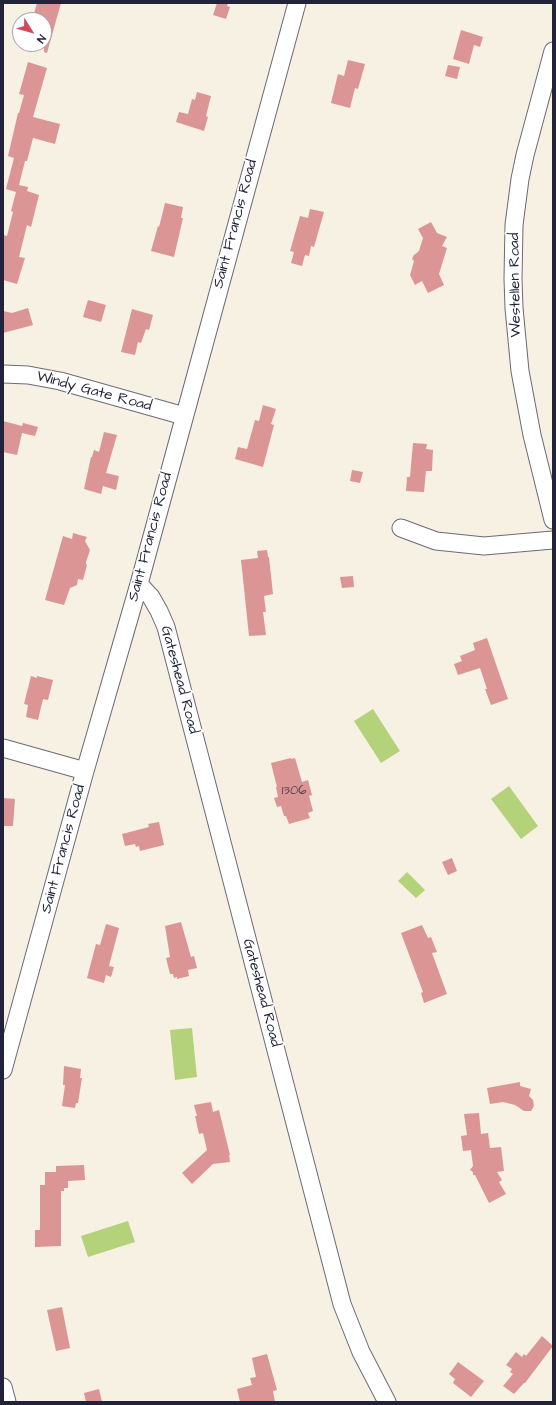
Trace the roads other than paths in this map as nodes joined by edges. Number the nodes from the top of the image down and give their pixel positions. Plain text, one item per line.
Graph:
1 (297, 3) edge
2 (553, 52) edge
3 (3, 374) edge
4 (184, 416) junction
5 (553, 520) edge
6 (401, 528) dead end
7 (553, 540) edge
8 (139, 584) junction
9 (3, 748) edge
10 (85, 771) junction
11 (3, 1070) edge
12 (3, 1387) edge
13 (7, 1402) edge
14 (388, 1402) edge

1 - 4 street, Saint Francis Road
2 - 5 street, Westellen Road
3 - 4 street, Windy Gate Road
4 - 8 street, Saint Francis Road
6 - 7 street
8 - 10 street, Saint Francis Road
8 - 14 street, Gateshead Road
9 - 10 street
10 - 11 street, Saint Francis Road
12 - 13 street

